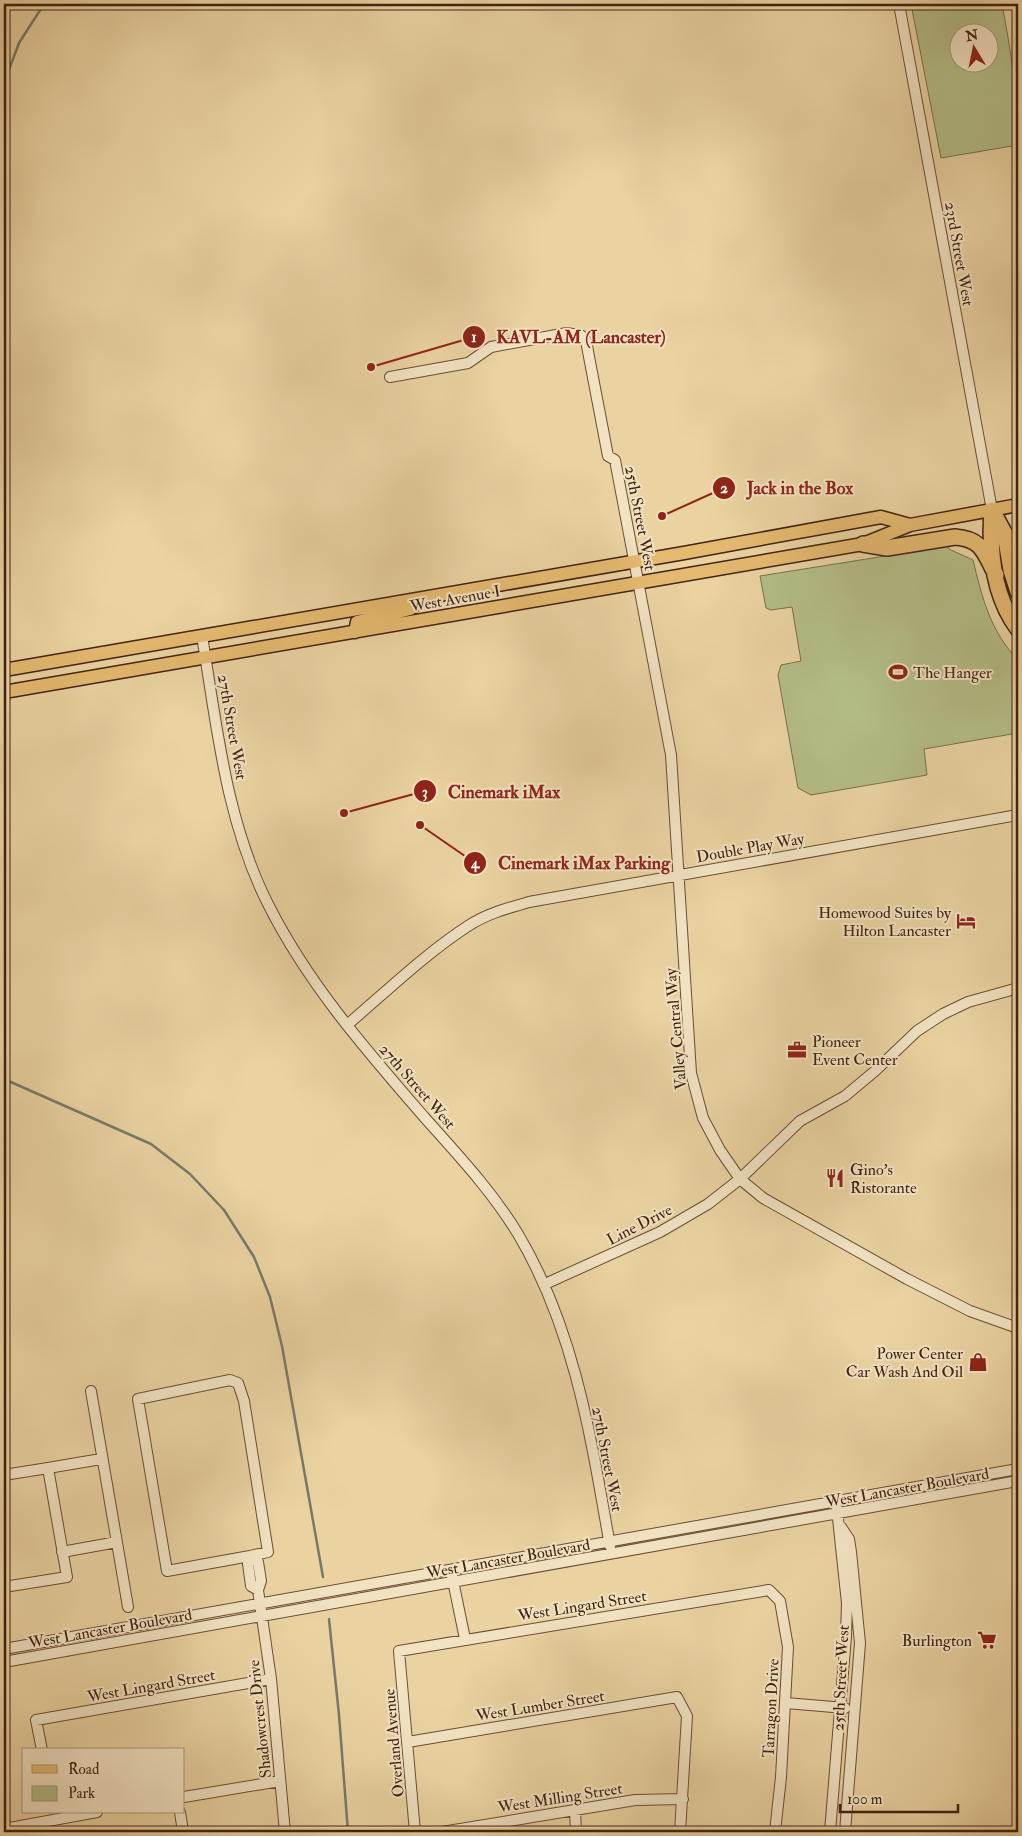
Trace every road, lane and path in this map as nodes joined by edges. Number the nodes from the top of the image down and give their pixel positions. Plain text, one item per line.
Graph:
1 (899, 4) edge
2 (390, 377) dead end
3 (1018, 505) edge
4 (992, 510) junction
5 (910, 525) junction
6 (863, 544) junction
7 (634, 562) junction
8 (996, 575) junction
9 (638, 582) junction
10 (1018, 592) edge
11 (422, 598) junction
12 (1018, 630) edge
13 (355, 632) junction
14 (202, 636) junction
15 (206, 657) junction
16 (4, 670) edge
17 (4, 692) edge
18 (1018, 815) edge
19 (679, 875) junction
20 (1018, 988) edge
21 (347, 1025) junction
22 (740, 1179) junction
23 (545, 1284) junction
24 (1018, 1328) edge
25 (91, 1391) dead end
26 (101, 1459) junction
27 (48, 1468) junction
28 (1018, 1469) edge
29 (4, 1475) edge
30 (1018, 1481) edge
31 (836, 1501) junction
32 (838, 1514) junction
33 (841, 1527) junction
34 (609, 1541) junction
35 (117, 1542) junction
36 (62, 1552) junction
37 (611, 1555) junction
38 (251, 1557) junction
39 (451, 1569) junction
40 (453, 1582) junction
41 (4, 1587) edge
42 (769, 1590) joint
43 (260, 1604) junction
44 (128, 1607) dead end
45 (262, 1616) junction
46 (465, 1639) junction
47 (4, 1649) edge
48 (400, 1651) joint
49 (4, 1662) edge
50 (271, 1679) junction
51 (786, 1703) junction
52 (840, 1708) junction
53 (854, 1709) junction
54 (408, 1742) junction
55 (42, 1748) edge
56 (280, 1781) junction
57 (185, 1797) edge
58 (683, 1799) junction
59 (575, 1810) junction
60 (75, 1814) edge
61 (180, 1814) edge
62 (53, 1816) edge
63 (4, 1829) edge
64 (183, 1832) edge
65 (284, 1832) edge
66 (415, 1832) edge
67 (442, 1832) edge
68 (576, 1832) edge
69 (680, 1832) edge
70 (775, 1832) edge
71 (830, 1832) edge
72 (845, 1832) edge

1 - 4 street, 23rd Street West
2 - 7 street, 25th Street West
3 - 4 main road, West Avenue I
4 - 5 main road, West Avenue I
4 - 8 highway
4 - 10 highway
5 - 6 main road, West Avenue I
5 - 7 main road, West Avenue I
6 - 8 highway
6 - 9 main road, West Avenue I
7 - 9 street, 25th Street West
7 - 11 main road, West Avenue I
8 - 12 highway
9 - 13 main road, West Avenue I
9 - 19 street, Valley Central Way
11 - 13 main road
11 - 14 main road, West Avenue I
13 - 15 main road, West Avenue I
14 - 15 street, 27th Street West
14 - 16 main road, West Avenue I
15 - 17 main road, West Avenue I
15 - 21 street, 27th Street West
18 - 19 street, Double Play Way
19 - 21 street, Double Play Way
19 - 22 street, Valley Central Way
20 - 22 street, Line Drive
21 - 23 street, 27th Street West
22 - 23 street, Line Drive
22 - 24 street, Valley Central Way
23 - 34 street, 27th Street West
25 - 26 street
26 - 27 street
26 - 35 street
27 - 29 street
27 - 36 street
28 - 31 street, West Lancaster Boulevard
30 - 32 street, West Lancaster Boulevard
31 - 32 street, 25th Street West
31 - 34 street, West Lancaster Boulevard
32 - 33 street, 25th Street West
32 - 37 street, West Lancaster Boulevard
33 - 52 street, 25th Street West
33 - 53 street, 25th Street West
34 - 37 street, 27th Street West
34 - 39 street, West Lancaster Boulevard
35 - 36 street
35 - 44 street
36 - 41 street
37 - 40 street, West Lancaster Boulevard
38 - 38 street
38 - 43 street, Shadowcrest Drive
39 - 40 street
39 - 43 street, West Lancaster Boulevard
40 - 45 street, West Lancaster Boulevard
40 - 46 street
42 - 46 street, West Lingard Street
42 - 51 street, Tarragon Drive
43 - 45 street, Shadowcrest Drive
43 - 47 street, West Lancaster Boulevard
45 - 49 street, West Lancaster Boulevard
45 - 50 street, Shadowcrest Drive
46 - 48 street, West Lingard Street
48 - 54 street, Overland Avenue
50 - 55 street, West Lingard Street
50 - 56 street, Shadowcrest Drive
51 - 52 street
51 - 70 street, Tarragon Drive
52 - 53 street
52 - 71 street, 25th Street West
53 - 72 street, 25th Street West
54 - 58 street, West Lumber Street
54 - 66 street, Overland Avenue
56 - 57 street
56 - 65 street, Shadowcrest Drive
58 - 59 street, West Milling Street
58 - 69 street
59 - 67 street, West Milling Street
59 - 68 street
60 - 62 street
61 - 64 street
62 - 63 street

